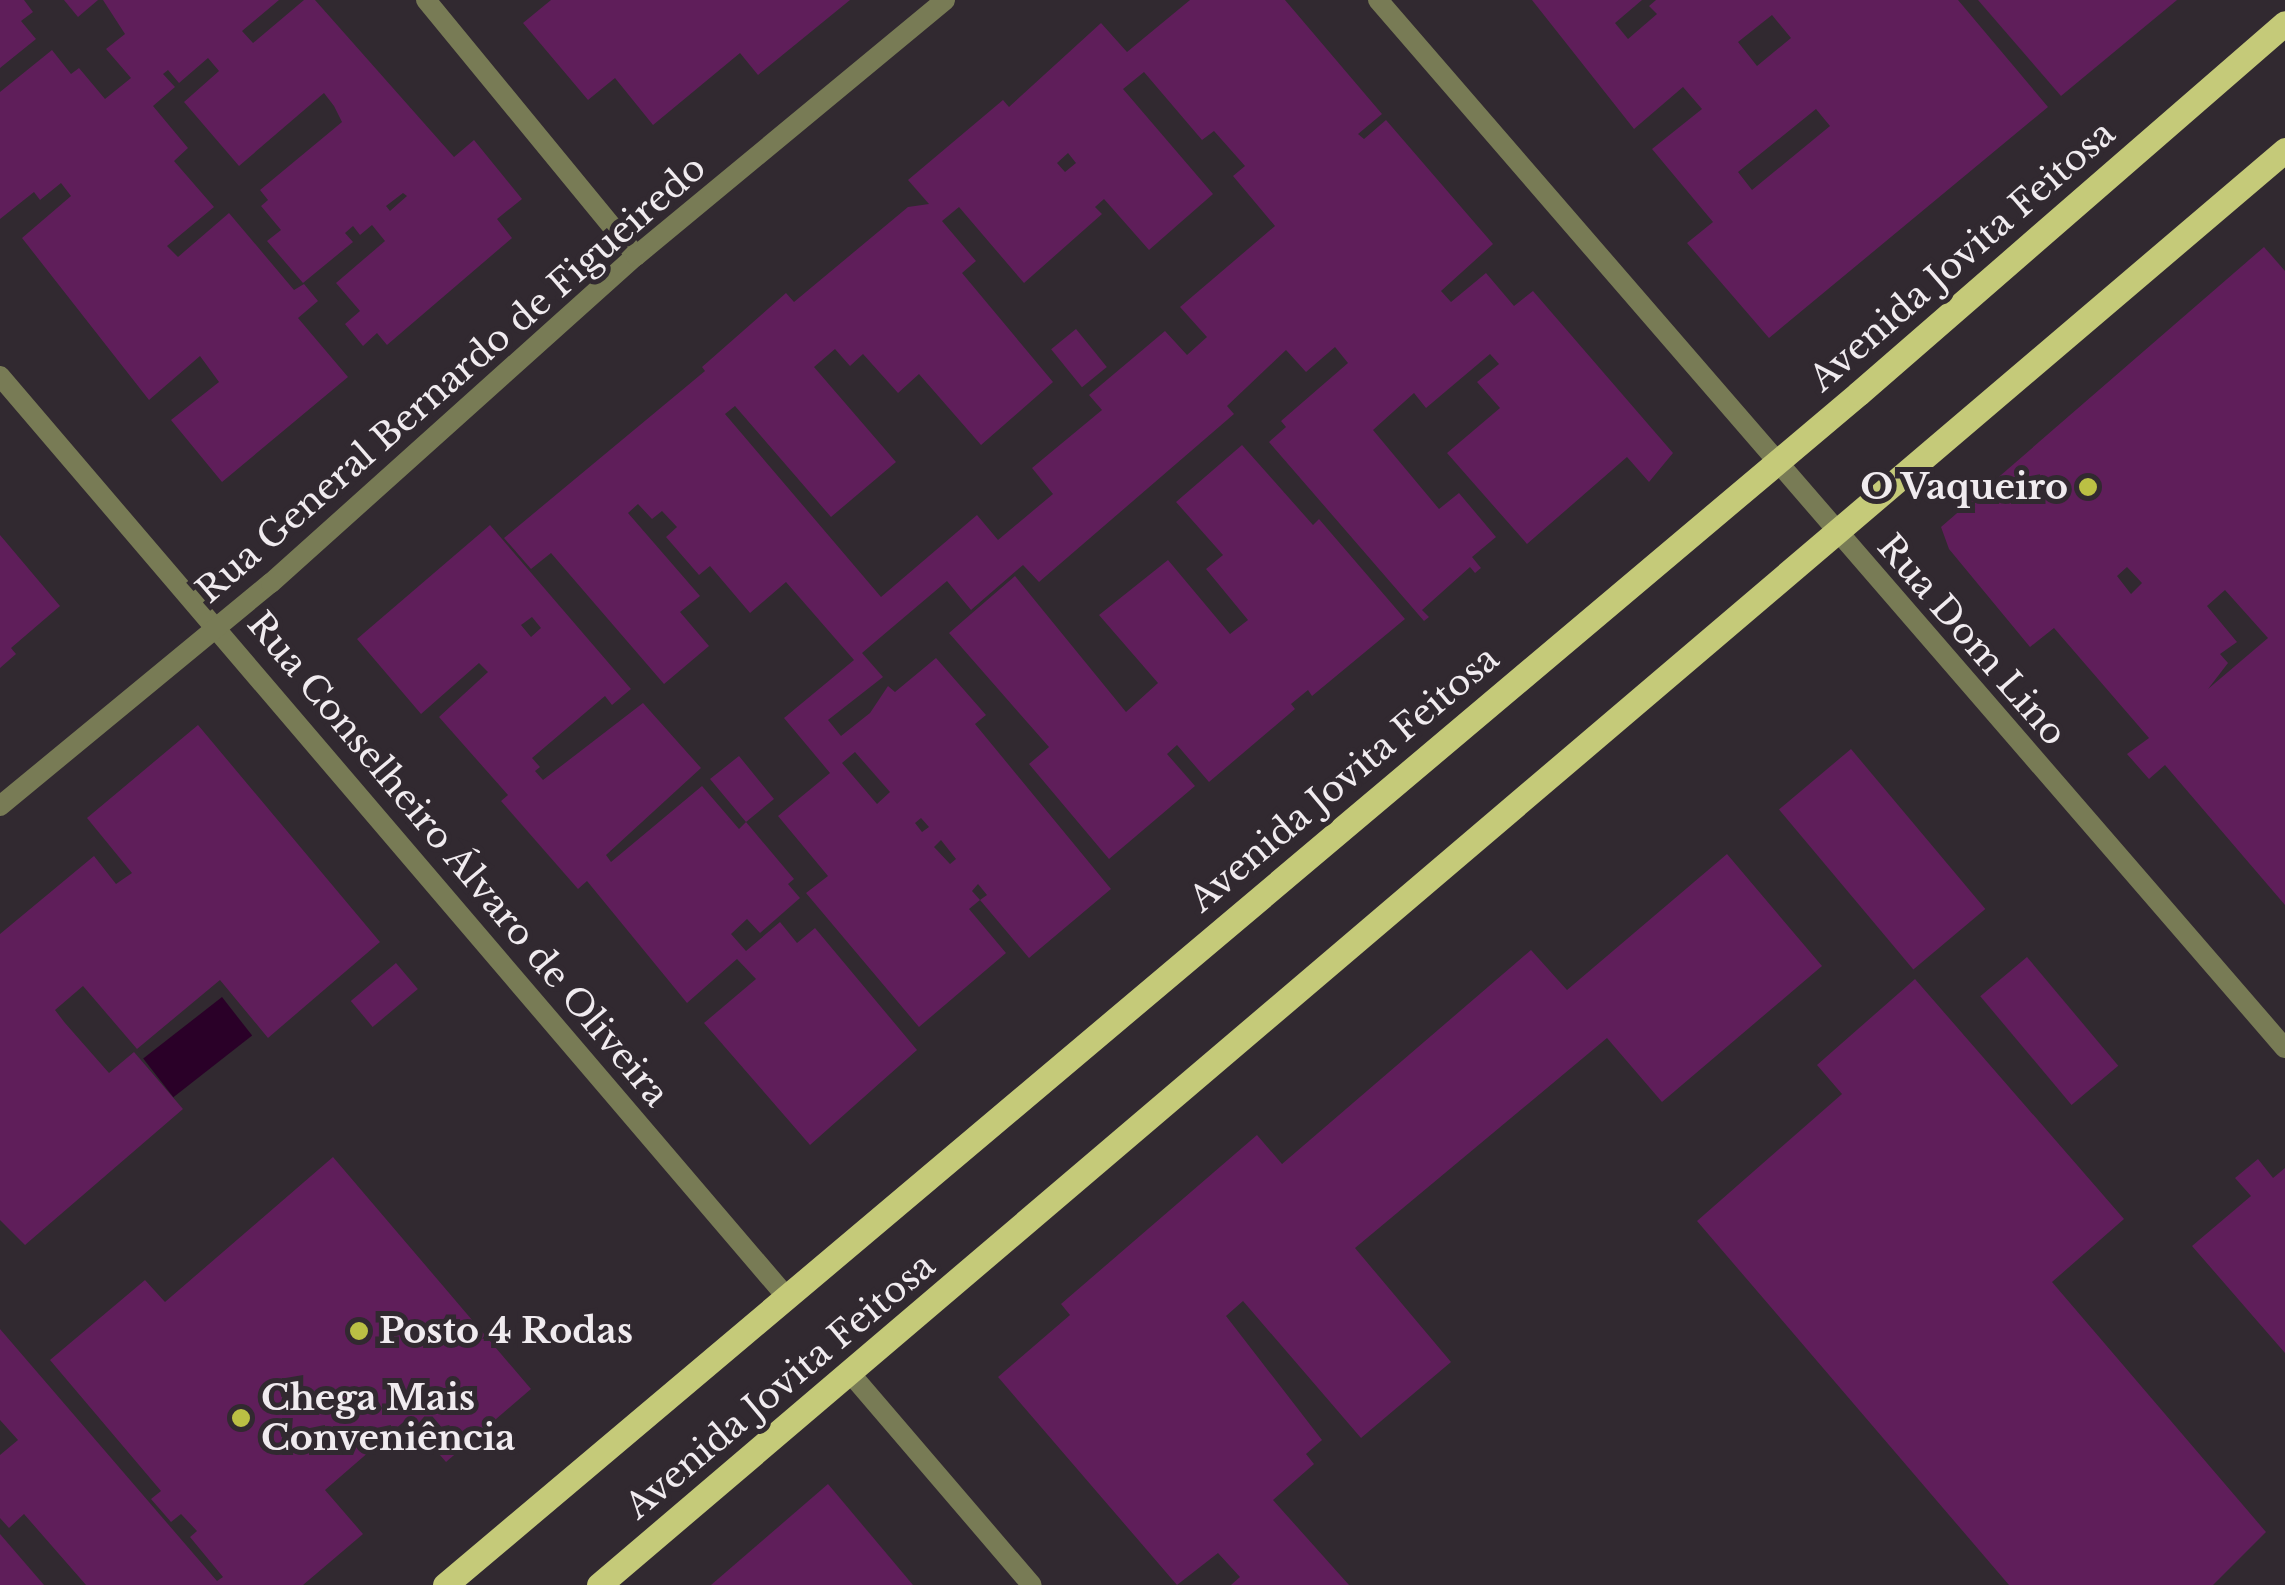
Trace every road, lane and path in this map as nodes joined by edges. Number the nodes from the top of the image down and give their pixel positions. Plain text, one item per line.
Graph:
1 (426, 0) edge
2 (945, 0) edge
3 (1378, 0) edge
4 (2285, 23) edge
5 (2285, 150) edge
6 (636, 256) junction
7 (0, 376) edge
8 (1776, 461) junction
9 (1836, 533) junction
10 (218, 626) junction
11 (0, 806) edge
12 (2285, 1048) edge
13 (785, 1295) junction
14 (850, 1373) junction
15 (446, 1585) edge
16 (599, 1585) edge
17 (1032, 1585) edge

1 - 6 street
2 - 6 street, Rua General Bernardo de Figueiredo
3 - 8 street, Rua Dom Lino
4 - 8 main road, Avenida Jovita Feitosa
5 - 9 main road, Avenida Jovita Feitosa
6 - 10 street, Rua General Bernardo de Figueiredo
7 - 10 street, Rua Conselheiro Álvaro de Oliveira
8 - 9 street, Rua Dom Lino
8 - 13 main road, Avenida Jovita Feitosa
9 - 12 street, Rua Dom Lino
9 - 14 main road, Avenida Jovita Feitosa
10 - 11 street, Rua General Bernardo de Figueiredo
10 - 13 street, Rua Conselheiro Álvaro de Oliveira
13 - 15 main road, Avenida Jovita Feitosa
14 - 16 main road, Avenida Jovita Feitosa
14 - 17 street

